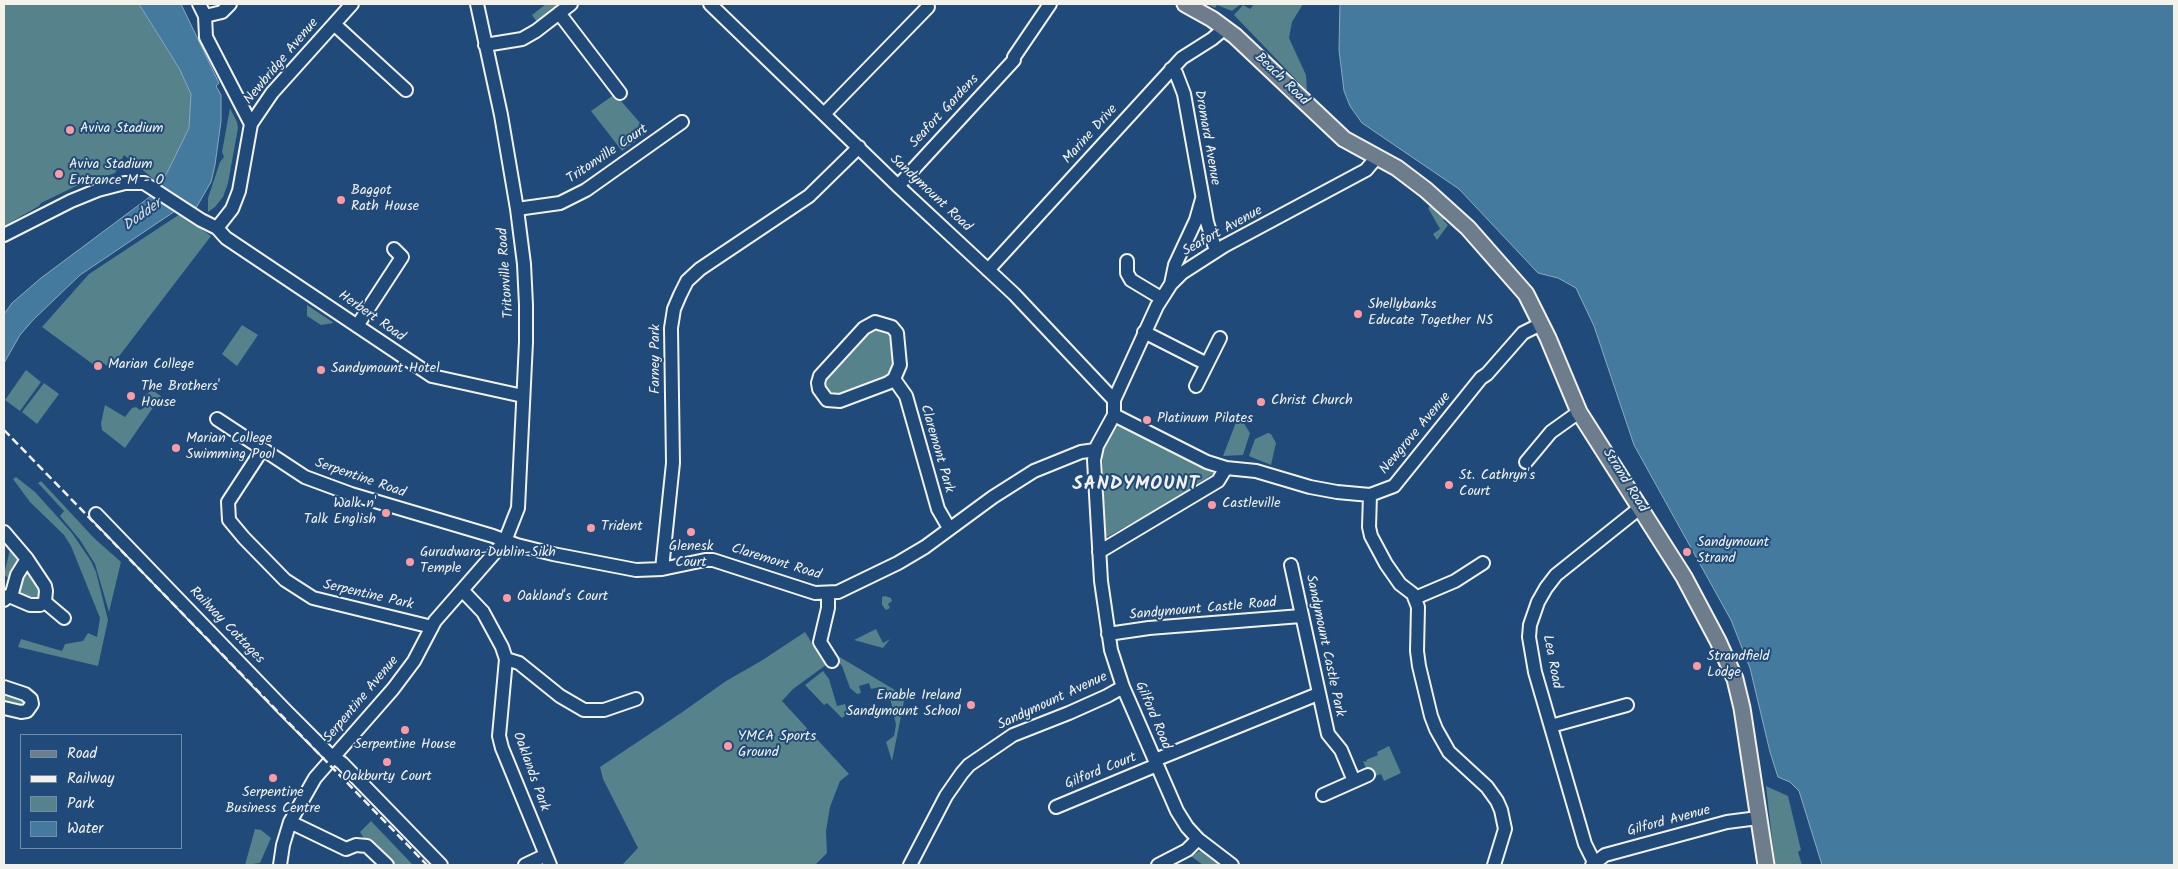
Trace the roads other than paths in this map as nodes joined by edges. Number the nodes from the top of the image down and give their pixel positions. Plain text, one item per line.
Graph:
1 (200, 4) edge
2 (230, 4) edge
3 (352, 4) edge
4 (477, 4) edge
5 (570, 4) edge
6 (710, 4) edge
7 (1050, 4) edge
8 (1185, 4) edge
9 (928, 7) dead end
10 (558, 13) junction
11 (205, 16) junction
12 (334, 24) junction
13 (1224, 29) junction
14 (485, 45) junction
15 (1171, 69) junction
16 (406, 90) dead end
17 (620, 93) dead end
18 (824, 114) junction
19 (682, 122) dead end
20 (251, 124) junction
21 (859, 147) junction
22 (1377, 157) junction
23 (898, 186) junction
24 (1202, 198) junction
25 (517, 209) junction
26 (217, 228) junction
27 (4, 235) edge
28 (394, 249) dead end
29 (1216, 251) junction
30 (1127, 261) dead end
31 (988, 270) junction
32 (1171, 284) junction
33 (1161, 298) junction
34 (1540, 324) junction
35 (358, 326) junction
36 (1144, 332) junction
37 (1220, 338) dead end
38 (1207, 364) junction
39 (894, 379) junction
40 (1196, 386) dead end
41 (523, 396) junction
42 (1114, 400) junction
43 (1579, 412) junction
44 (1114, 415) junction
45 (217, 419) dead end
46 (262, 450) junction
47 (1095, 450) junction
48 (1526, 462) dead end
49 (1226, 468) junction
50 (1370, 495) junction
51 (1640, 507) junction
52 (96, 514) dead end
53 (949, 528) junction
54 (4, 532) edge
55 (505, 541) junction
56 (1099, 552) junction
57 (27, 559) junction
58 (1483, 563) dead end
59 (1291, 565) dead end
60 (662, 569) junction
61 (463, 591) junction
62 (828, 593) junction
63 (6, 598) edge
64 (1415, 598) junction
65 (45, 602) junction
66 (1301, 616) junction
67 (64, 618) dead end
68 (432, 627) junction
69 (1108, 634) junction
70 (506, 659) junction
71 (832, 661) dead end
72 (1123, 686) junction
73 (4, 687) edge
74 (1318, 694) junction
75 (636, 699) dead end
76 (1627, 705) dead end
77 (4, 708) edge
78 (1551, 726) junction
79 (334, 757) junction
80 (1156, 762) junction
81 (1368, 775) dead end
82 (1354, 781) junction
83 (1323, 795) dead end
84 (1056, 807) dead end
85 (1758, 818) junction
86 (290, 822) junction
87 (1198, 839) junction
88 (548, 860) edge
89 (1593, 864) edge
90 (280, 865) edge
91 (387, 865) edge
92 (441, 865) edge
93 (524, 865) edge
94 (910, 865) edge
95 (1158, 865) edge
96 (1232, 865) edge
97 (1494, 865) edge
98 (1766, 865) edge

1 - 11 street
2 - 11 street
3 - 12 street, Newbridge Avenue
4 - 14 street, Tritonville Road
5 - 10 street
6 - 18 street, Sandymount Road
7 - 23 street, Seafort Gardens
8 - 13 main road, Beach Road
9 - 18 street
10 - 14 street
10 - 17 street
11 - 20 street
12 - 16 street
12 - 20 street, Newbridge Avenue
13 - 15 street, Marine Drive
13 - 22 main road, Beach Road
14 - 25 street, Tritonville Road
15 - 24 street, Dromard Avenue
15 - 31 street, Marine Drive
18 - 21 street, Sandymount Road
19 - 25 street, Tritonville Court
20 - 26 street, Newbridge Avenue
21 - 23 street, Sandymount Road
21 - 60 street, Farney Park
22 - 29 street, Seafort Avenue
22 - 34 main road, Strand Road
23 - 31 street, Sandymount Road
24 - 29 street
24 - 32 street, Dromard Avenue
25 - 41 street, Tritonville Road
26 - 27 street, Herbert Road
26 - 35 street, Herbert Road
28 - 35 street
29 - 32 street, Seafort Avenue
30 - 33 street
31 - 42 street, Sandymount Road
32 - 33 street, Seafort Avenue
33 - 36 street, Seafort Avenue
34 - 43 main road, Strand Road
34 - 50 street, Newgrove Avenue
35 - 41 street, Herbert Road
36 - 38 street
36 - 42 street, Seafort Avenue
37 - 38 street
38 - 40 street
39 - 39 street
39 - 53 street, Claremont Park
41 - 55 street, Tritonville Road
42 - 44 street
43 - 48 street
43 - 51 main road, Strand Road
44 - 47 street
44 - 49 street, Newgrove Avenue
45 - 46 street, Serpentine Road
46 - 55 street, Serpentine Road
46 - 68 street, Serpentine Park
47 - 53 street, Claremont Road
47 - 56 street, Gilford Road
49 - 50 street, Newgrove Avenue
49 - 56 street
50 - 64 street
51 - 78 street, Lea Road
51 - 85 main road, Strand Road
52 - 79 street, Railway Cottages
53 - 62 street, Claremont Road
54 - 57 street
55 - 60 street, Claremont Road
55 - 61 street, Serpentine Avenue
56 - 69 street, Gilford Road
57 - 63 street
57 - 65 street
58 - 64 street
59 - 66 street, Sandymount Castle Park
60 - 62 street, Claremont Road
61 - 68 street, Serpentine Avenue
61 - 70 street, Oaklands Park
62 - 71 street
63 - 65 street
64 - 97 street
65 - 67 street
66 - 69 street, Sandymount Castle Road
66 - 74 street, Sandymount Castle Park
68 - 79 street, Serpentine Avenue
69 - 72 street, Gilford Road
70 - 75 street
70 - 88 street, Oaklands Park
72 - 80 street, Gilford Road
72 - 94 street, Sandymount Avenue
73 - 77 street
74 - 80 street, Gilford Court
74 - 82 street, Sandymount Castle Park
76 - 78 street
78 - 89 street, Lea Road
79 - 86 street, Serpentine Avenue
79 - 92 street
80 - 84 street, Gilford Court
80 - 87 street, Gilford Road
81 - 82 street
82 - 83 street
85 - 89 street, Gilford Avenue
85 - 98 main road, Strand Road
86 - 90 street, Serpentine Avenue
86 - 91 street
87 - 95 street
87 - 96 street, Gilford Road
88 - 93 street, Oaklands Park

